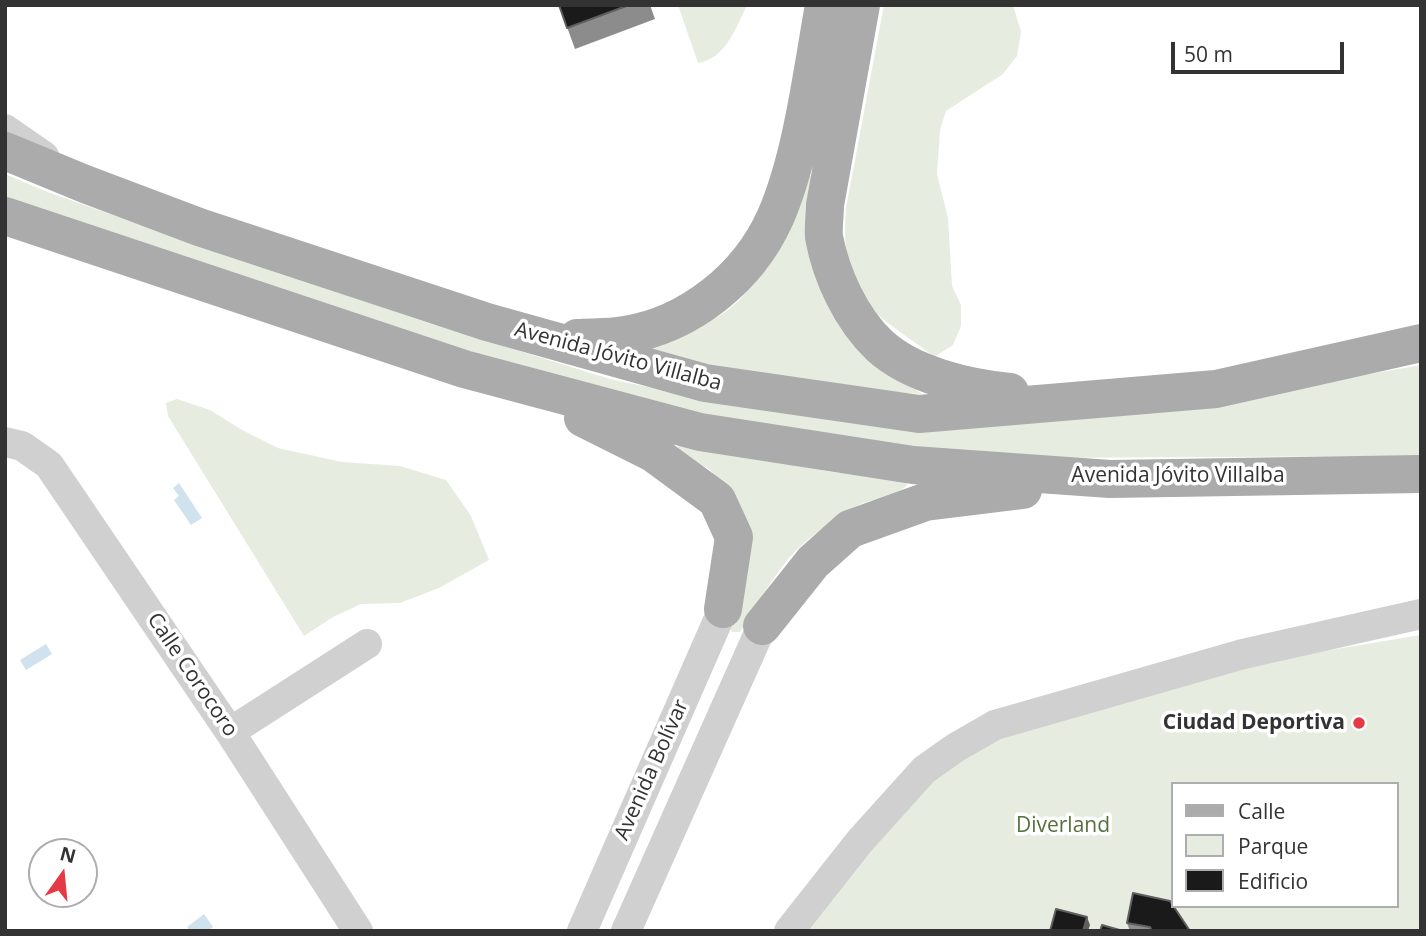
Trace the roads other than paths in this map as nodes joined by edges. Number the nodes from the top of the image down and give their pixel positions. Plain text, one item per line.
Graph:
1 (824, 5) edge
2 (861, 5) edge
3 (5, 129) edge
4 (5, 151) edge
5 (85, 184) junction
6 (5, 216) edge
7 (543, 338) junction
8 (1421, 343) edge
9 (464, 369) junction
10 (1103, 399) junction
11 (5, 442) edge
12 (1421, 474) edge
13 (1110, 479) junction
14 (723, 609) joint
15 (1421, 614) edge
16 (762, 625) joint
17 (367, 644) dead end
18 (230, 732) junction
19 (358, 931) edge
20 (582, 931) edge
21 (626, 931) edge
22 (789, 931) edge

1 - 7 main road
2 - 10 main road
3 - 5 street
4 - 5 main road, Avenida Jóvito Villalba
5 - 7 main road, Avenida Jóvito Villalba
6 - 9 main road, Avenida Jóvito Villalba
7 - 10 main road, Avenida Jóvito Villalba
8 - 10 main road, Avenida Jóvito Villalba
9 - 13 main road, Avenida Jóvito Villalba
9 - 14 main road
11 - 18 street, Calle Corocoro
12 - 13 main road, Avenida Jóvito Villalba
13 - 16 main road
14 - 20 street, Avenida Bolívar
15 - 22 street
16 - 21 street, Avenida Bolívar
17 - 18 street
18 - 19 street, Calle Corocoro

